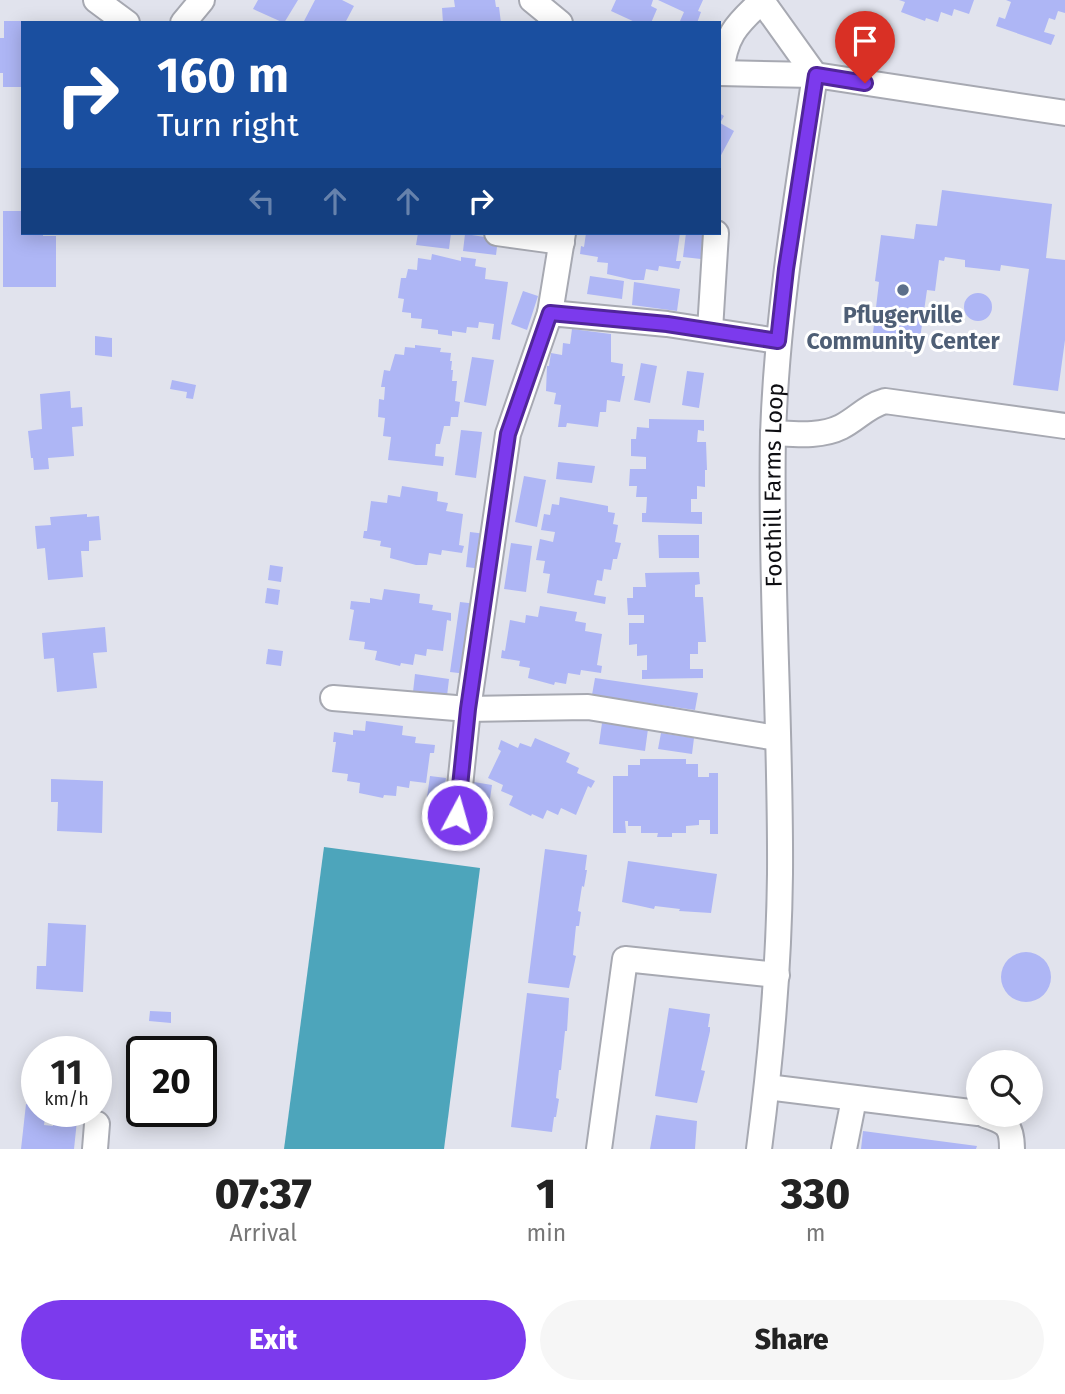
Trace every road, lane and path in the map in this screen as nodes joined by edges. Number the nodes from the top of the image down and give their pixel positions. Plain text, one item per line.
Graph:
1 (96, 0) edge
2 (202, 0) edge
3 (532, 0) edge
4 (763, 1) edge
5 (124, 21) edge
6 (185, 21) edge
7 (558, 21) edge
8 (721, 69) edge
9 (721, 73) edge
10 (816, 75) junction
11 (1065, 113) edge
12 (530, 235) edge
13 (716, 235) edge
14 (562, 237) edge
15 (550, 313) junction
16 (710, 330) junction
17 (778, 341) junction
18 (1065, 426) edge
19 (774, 433) junction
20 (333, 698) dead end
21 (468, 709) junction
22 (777, 738) junction
23 (457, 815) dead end
24 (777, 975) junction
25 (767, 1087) junction
26 (854, 1099) junction
27 (966, 1112) edge
28 (97, 1127) edge
29 (1008, 1127) edge
30 (96, 1149) edge
31 (599, 1149) edge
32 (758, 1149) edge
33 (844, 1149) edge
34 (1012, 1149) edge

1 - 5 street
2 - 6 street
3 - 7 street
4 - 8 street
4 - 10 street
9 - 10 street
10 - 11 street
10 - 17 street, Foothill Farms Loop
12 - 14 street
13 - 16 street
14 - 15 street
15 - 16 street
15 - 21 street
16 - 17 street
17 - 19 street, Foothill Farms Loop
18 - 19 street
19 - 22 street, Foothill Farms Loop
20 - 21 street
21 - 22 street
21 - 23 street
22 - 24 street, Foothill Farms Loop
24 - 25 street, Foothill Farms Loop
24 - 31 street
25 - 26 street
25 - 32 street, Foothill Farms Loop
26 - 27 street
26 - 33 street
28 - 30 street
29 - 34 street

